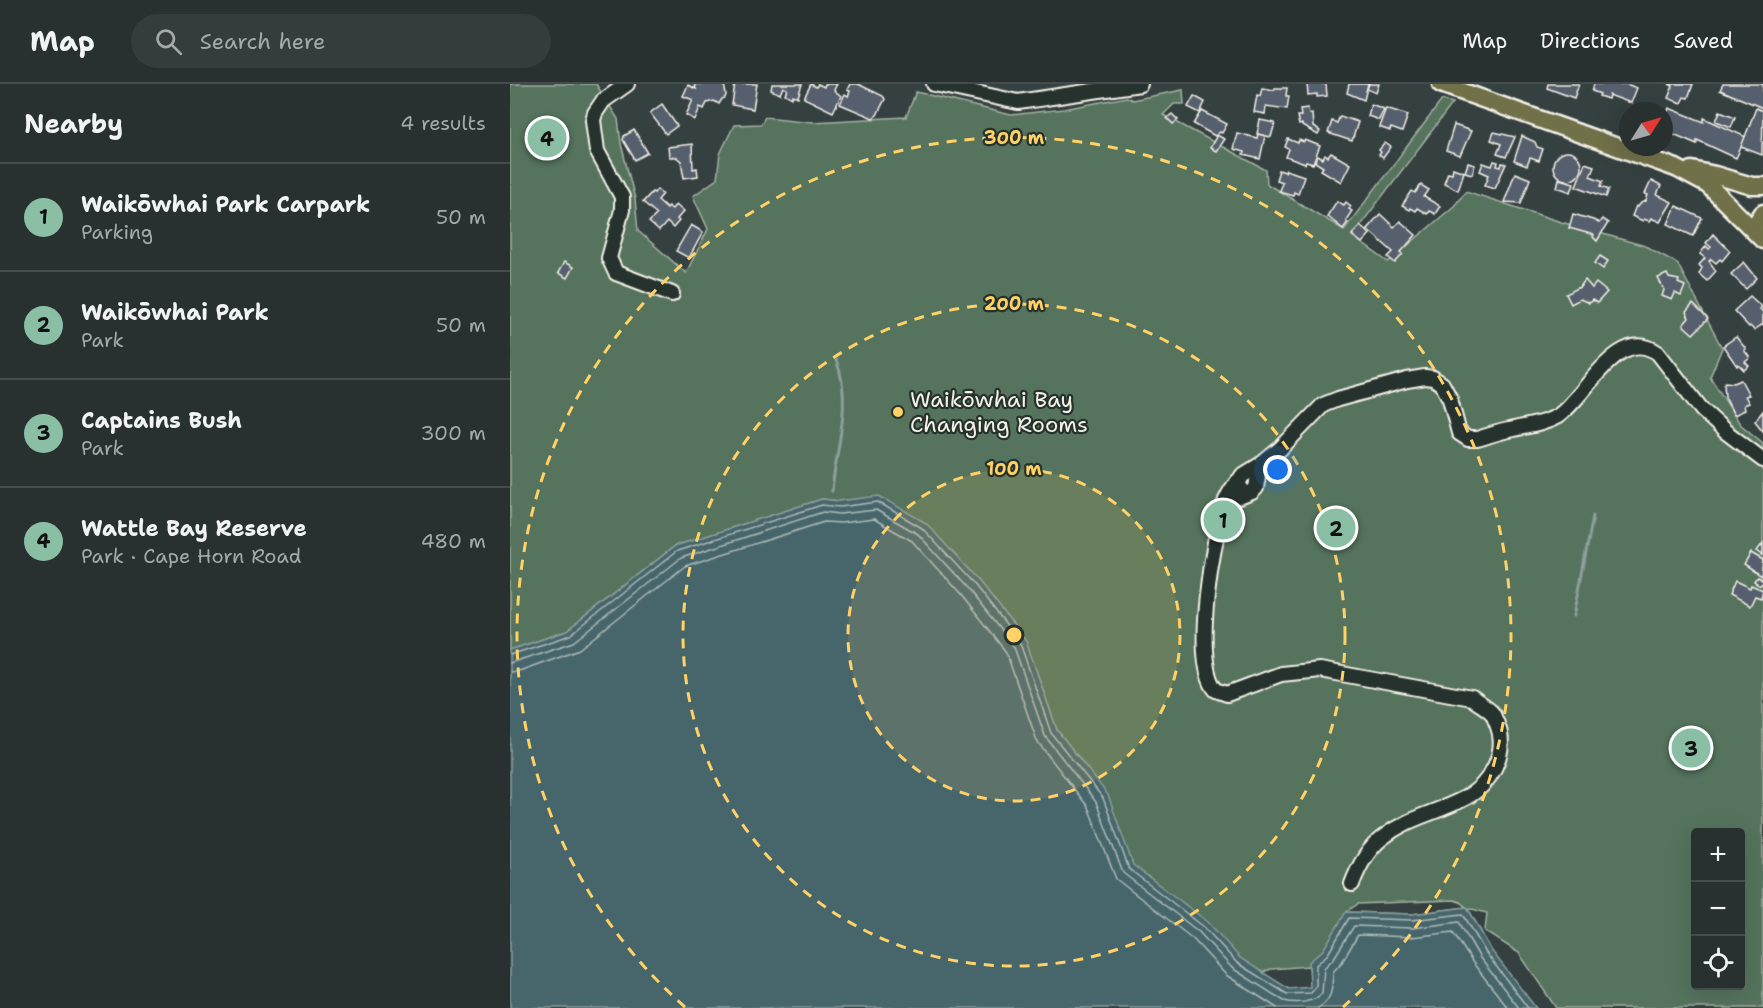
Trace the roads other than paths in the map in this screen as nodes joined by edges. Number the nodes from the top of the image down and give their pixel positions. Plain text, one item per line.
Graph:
1 (627, 84) edge
2 (934, 84) edge
3 (1140, 84) edge
4 (1441, 84) edge
5 (1677, 168) junction
6 (1763, 186) edge
7 (1763, 213) edge
8 (1758, 234) edge
9 (672, 294) dead end
10 (1763, 460) edge
11 (1263, 463) junction
12 (1239, 481) junction
13 (1245, 494) junction
14 (1225, 502) junction
15 (1352, 884) dead end

1 - 9 street
2 - 3 street
4 - 5 main road
5 - 6 main road
5 - 8 main road
7 - 8 main road
10 - 11 street
11 - 12 street
11 - 13 street
12 - 13 street
12 - 14 street
13 - 14 street
14 - 15 street

